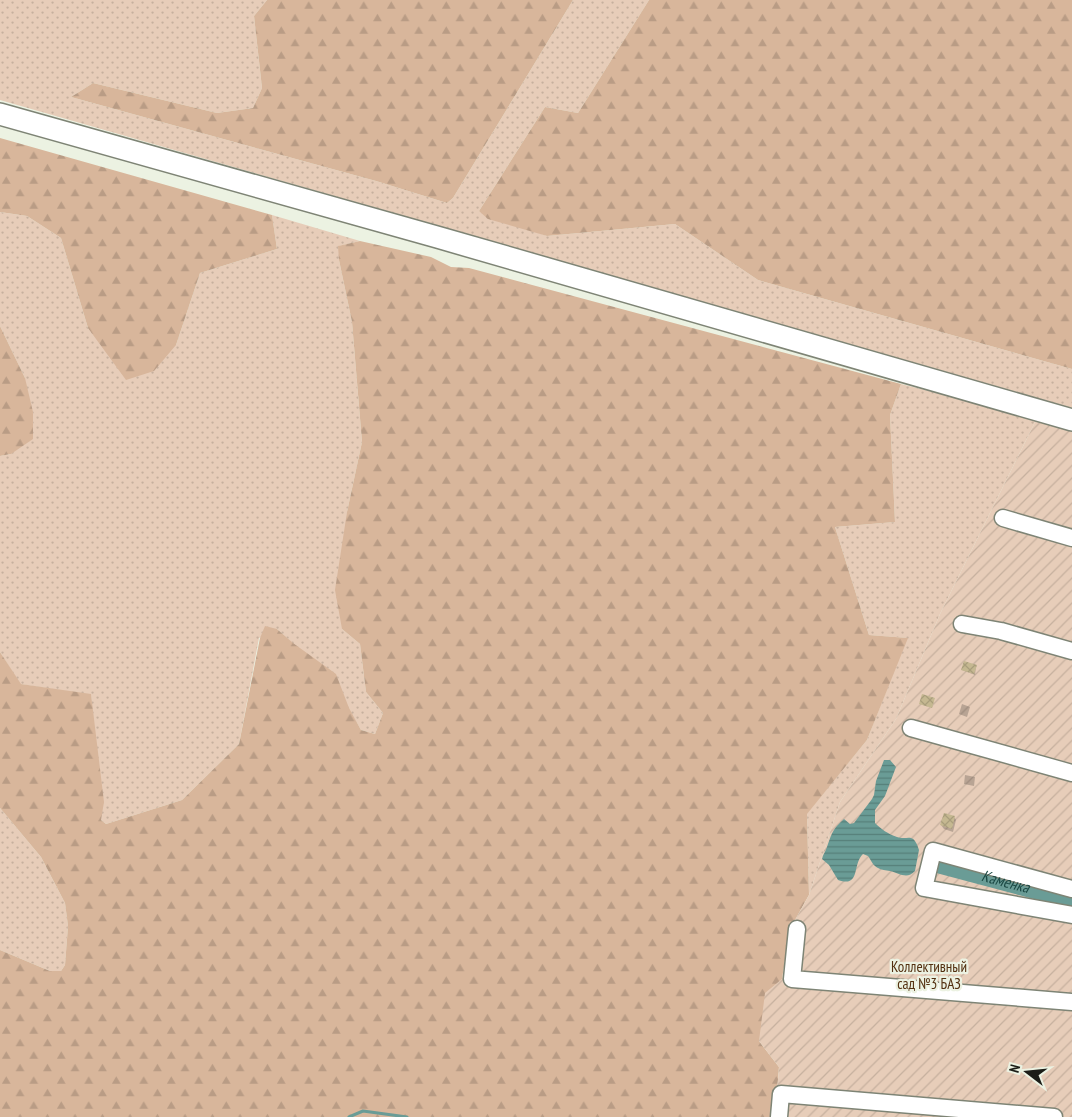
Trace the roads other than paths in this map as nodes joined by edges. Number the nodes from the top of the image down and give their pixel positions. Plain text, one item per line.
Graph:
1 (0, 114) edge
2 (1072, 420) edge
3 (1003, 518) dead end
4 (1072, 538) edge
5 (962, 624) dead end
6 (1072, 651) edge
7 (910, 728) dead end
8 (1072, 773) edge
9 (1072, 890) edge
10 (1072, 916) edge
11 (797, 929) dead end
12 (1072, 1002) edge
13 (779, 1117) edge
14 (1054, 1117) edge

1 - 2 main road
3 - 4 lane
5 - 6 lane
7 - 8 lane
9 - 10 lane
11 - 12 lane
13 - 14 lane

